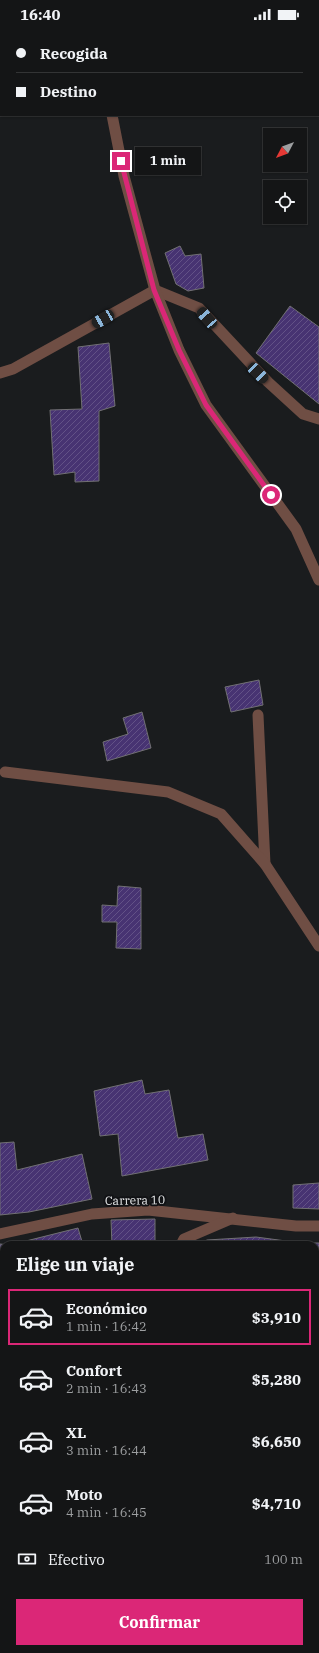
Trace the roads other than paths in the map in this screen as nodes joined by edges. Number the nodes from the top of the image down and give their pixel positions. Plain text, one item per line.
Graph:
1 (112, 116) edge
2 (154, 290) junction
3 (0, 373) edge
4 (319, 419) edge
5 (319, 580) edge
6 (258, 715) dead end
7 (5, 772) dead end
8 (265, 864) junction
9 (319, 946) edge
10 (233, 1218) junction
11 (319, 1226) edge
12 (0, 1234) edge
13 (183, 1241) edge

1 - 2 street
2 - 3 street
2 - 4 street
2 - 5 street
6 - 8 street
7 - 8 street
8 - 9 street
10 - 11 street, Carrera 10
10 - 12 street, Carrera 10
10 - 13 street

